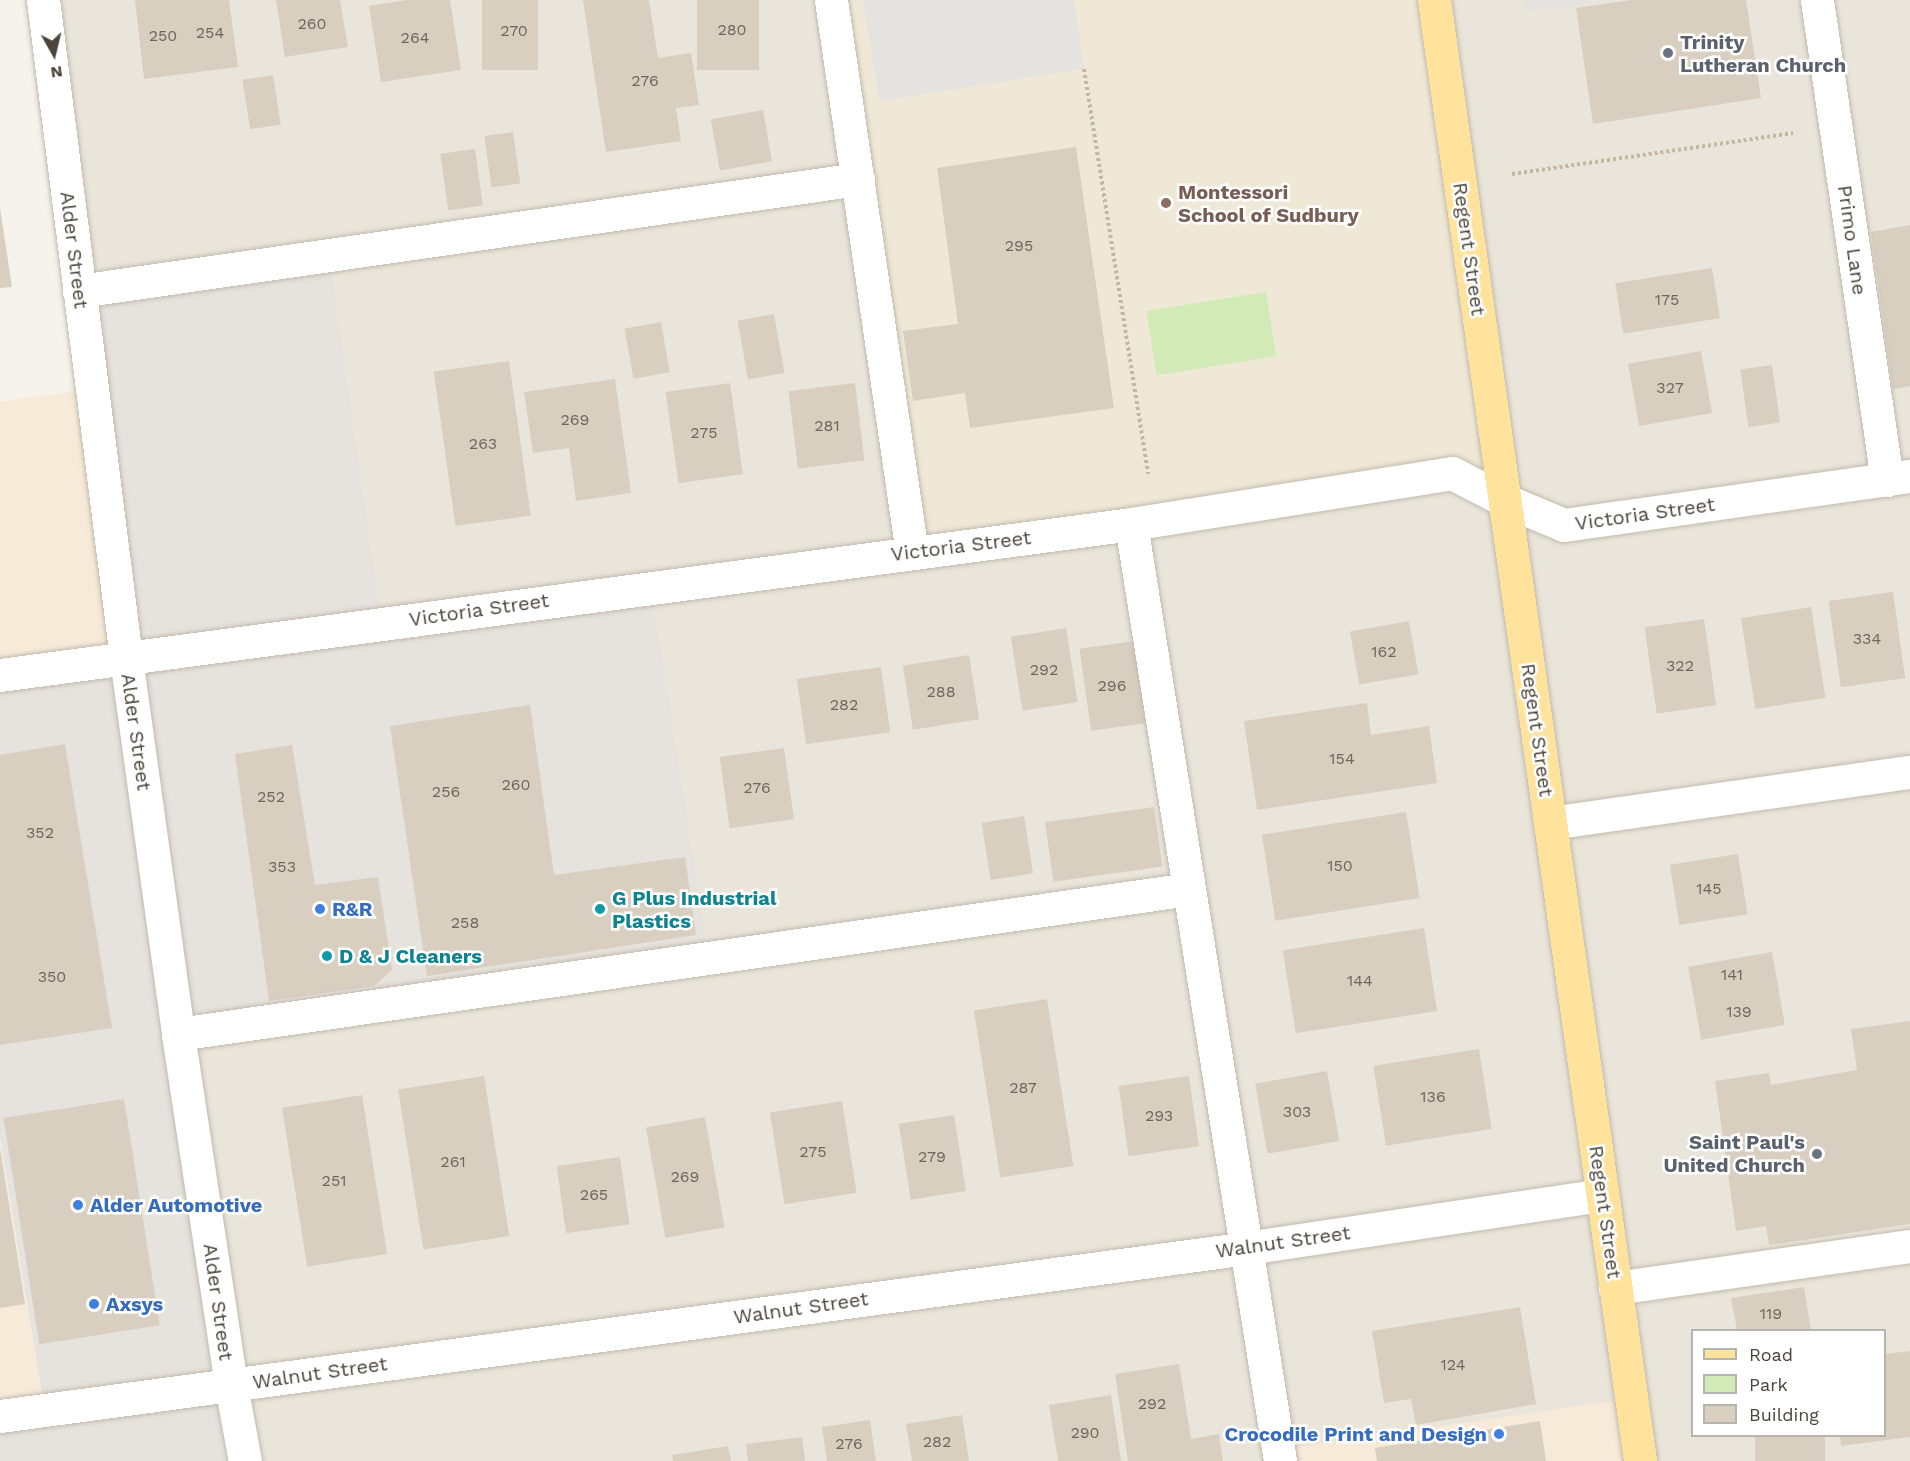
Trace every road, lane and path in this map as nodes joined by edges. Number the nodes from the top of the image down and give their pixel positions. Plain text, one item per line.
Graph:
1 (43, 0) edge
2 (831, 0) edge
3 (1434, 0) edge
4 (1817, 0) edge
5 (1084, 69) dead end
6 (1835, 127) junction
7 (1512, 174) dead end
8 (858, 179) junction
9 (79, 291) junction
10 (1148, 474) dead end
11 (1899, 478) edge
12 (1504, 500) junction
13 (1131, 524) junction
14 (912, 553) junction
15 (126, 658) junction
16 (0, 675) edge
17 (1910, 772) edge
18 (1550, 823) junction
19 (1189, 889) junction
20 (178, 1034) junction
21 (1602, 1195) junction
22 (1910, 1246) edge
23 (1246, 1248) junction
24 (1615, 1288) junction
25 (231, 1385) junction
26 (0, 1416) edge
27 (245, 1461) edge
28 (1280, 1461) edge
29 (1640, 1461) edge

1 - 9 street, Alder Street
2 - 8 street
3 - 12 main road, Regent Street
4 - 6 street, Primo Lane
5 - 10 path
6 - 7 path
6 - 11 street, Primo Lane
8 - 9 street
8 - 14 street
9 - 15 street, Alder Street
11 - 12 street, Victoria Street
12 - 13 street, Victoria Street
12 - 18 main road, Regent Street
13 - 14 street, Victoria Street
13 - 19 street
14 - 15 street, Victoria Street
15 - 16 street, Victoria Street
15 - 20 street, Alder Street
17 - 18 street
18 - 21 main road, Regent Street
19 - 20 street
19 - 23 street
20 - 25 street, Alder Street
21 - 23 street, Walnut Street
21 - 24 main road, Regent Street
22 - 24 street
23 - 25 street, Walnut Street
23 - 28 street
24 - 29 main road, Regent Street
25 - 26 street, Walnut Street
25 - 27 street, Alder Street

